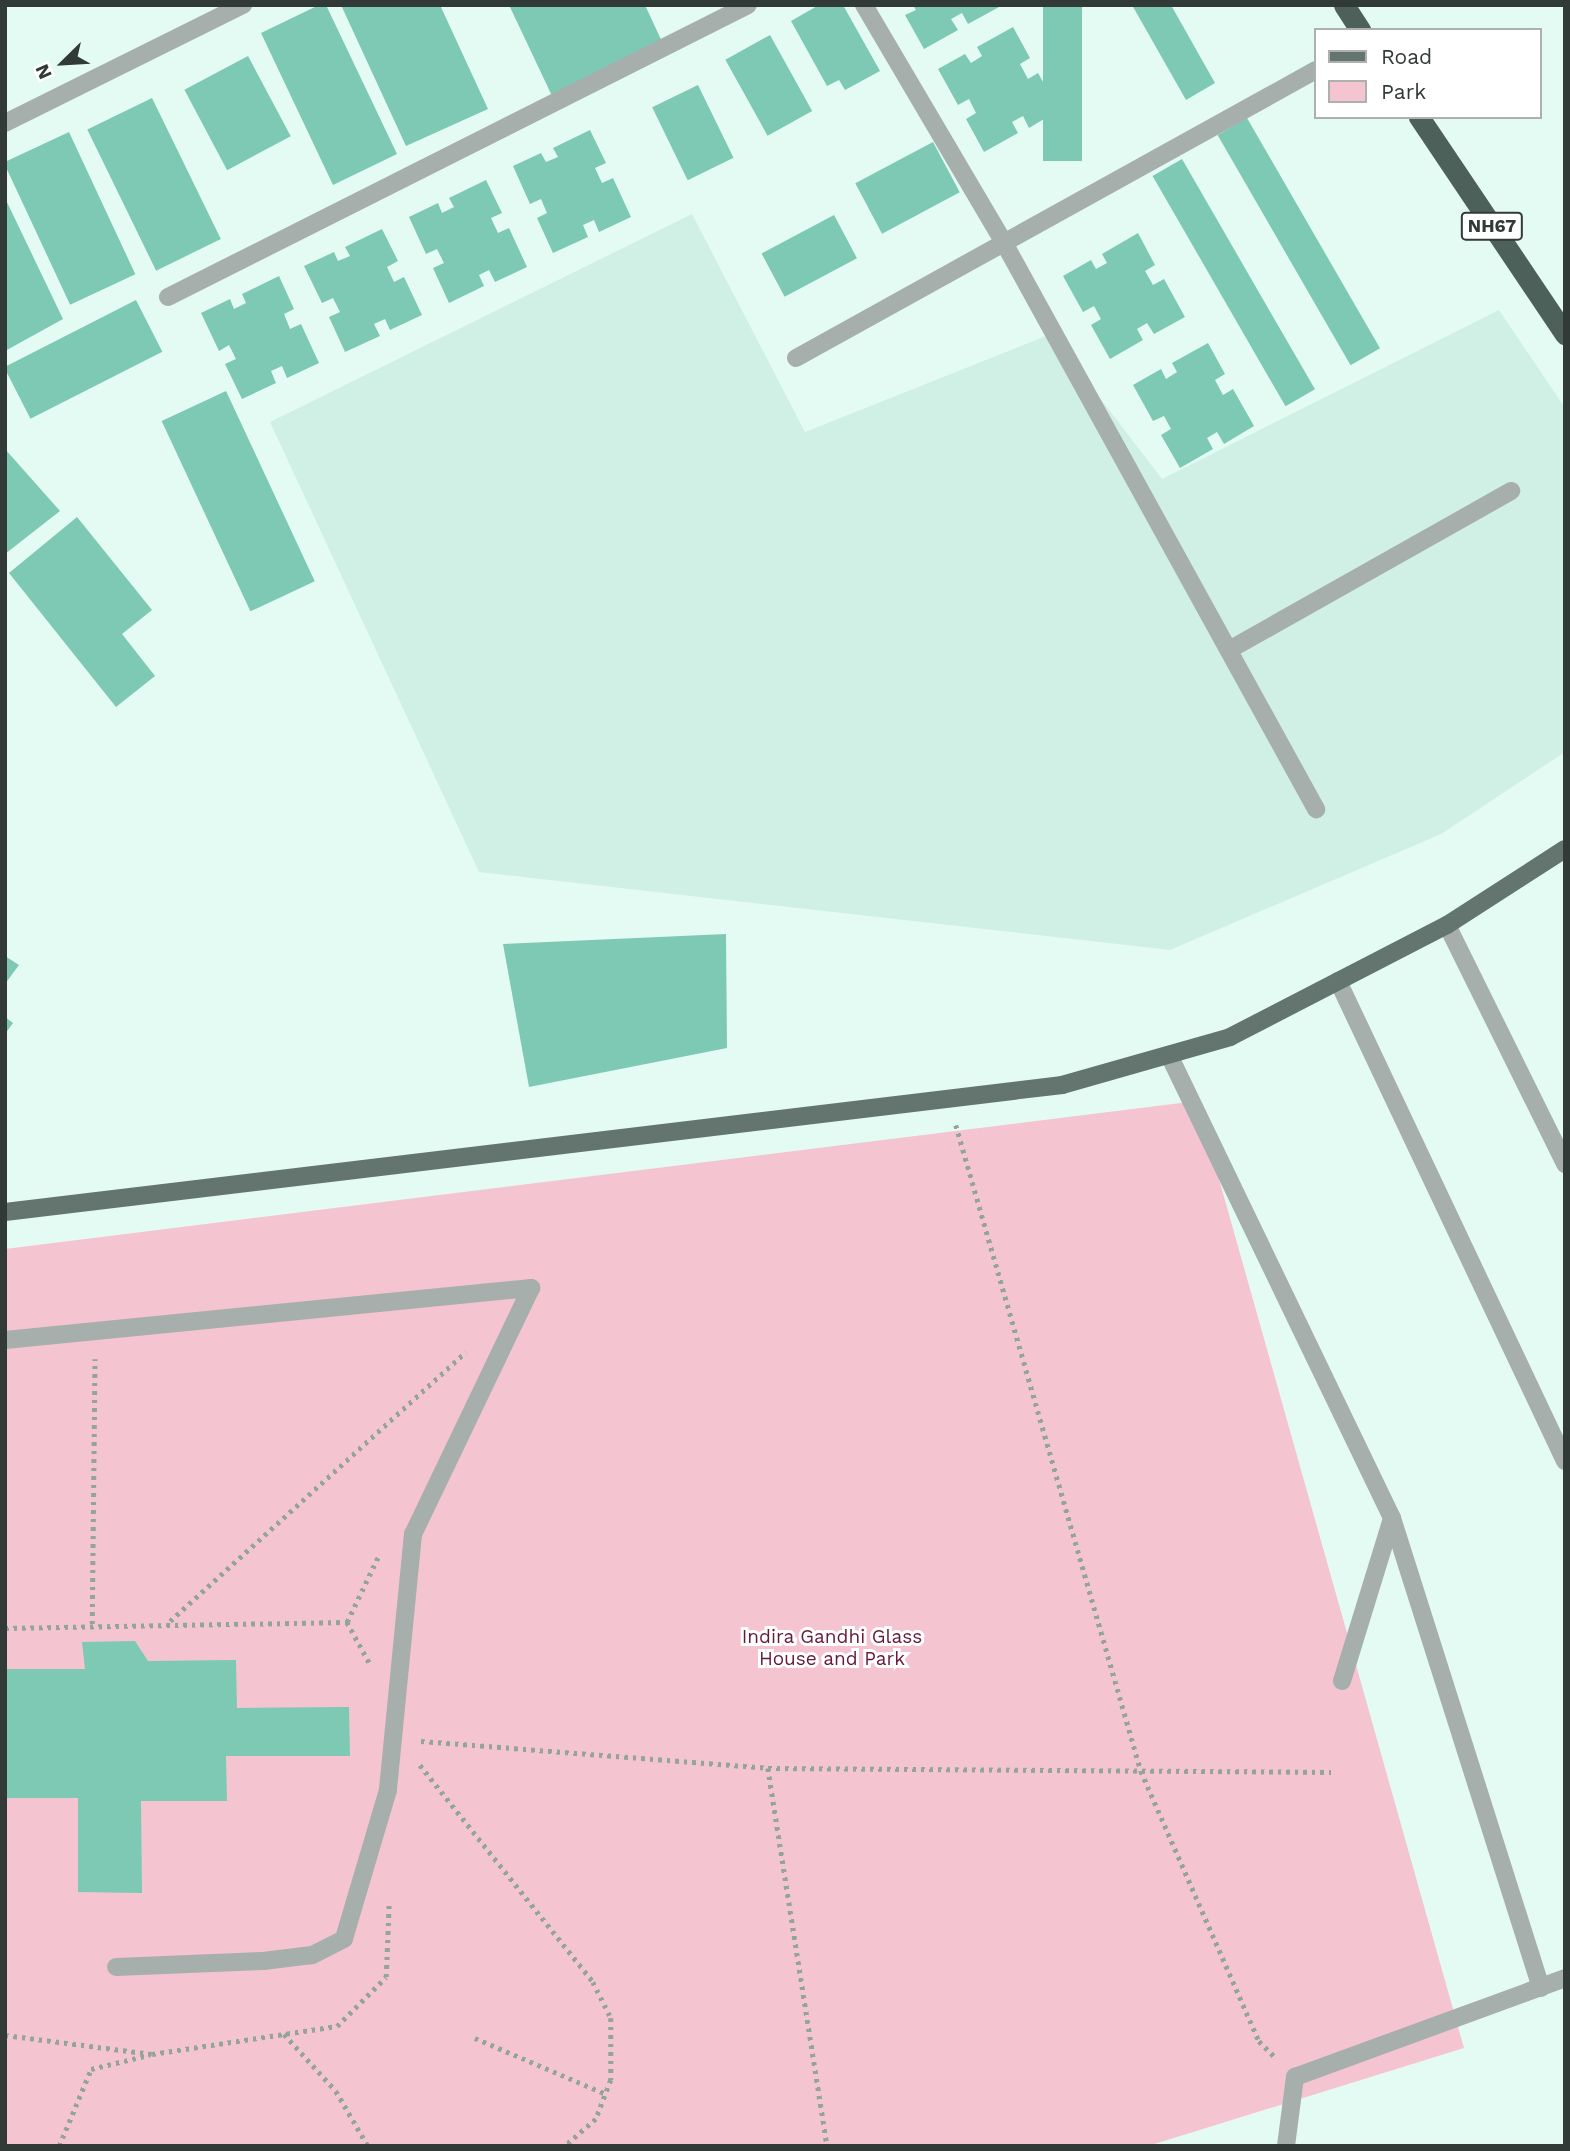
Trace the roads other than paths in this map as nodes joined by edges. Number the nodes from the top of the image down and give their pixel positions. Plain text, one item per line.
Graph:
1 (243, 5) edge
2 (748, 5) edge
3 (864, 5) edge
4 (1344, 5) edge
5 (1359, 28) edge
6 (1314, 71) edge
7 (1420, 119) edge
8 (5, 123) edge
9 (1003, 241) junction
10 (168, 297) dead end
11 (1565, 334) edge
12 (796, 358) dead end
13 (1511, 491) dead end
14 (1229, 650) junction
15 (1316, 809) dead end
16 (1565, 849) edge
17 (1447, 925) junction
18 (1338, 981) junction
19 (1169, 1055) junction
20 (1565, 1164) edge
21 (5, 1212) edge
22 (5, 1340) edge
23 (1565, 1461) edge
24 (1392, 1518) junction
25 (1342, 1681) dead end
26 (116, 1967) dead end
27 (1565, 1978) edge
28 (1541, 1987) junction
29 (1286, 2146) edge

1 - 8 street
2 - 10 street
3 - 9 street
4 - 5 highway
6 - 9 street
7 - 11 highway, NH67
9 - 12 street
9 - 14 street
13 - 14 street
14 - 15 street
16 - 17 main road
17 - 18 main road
17 - 20 street
18 - 19 main road
18 - 23 street
19 - 21 main road
19 - 24 street
22 - 26 street
24 - 25 street
24 - 28 street
27 - 28 street
28 - 29 street

